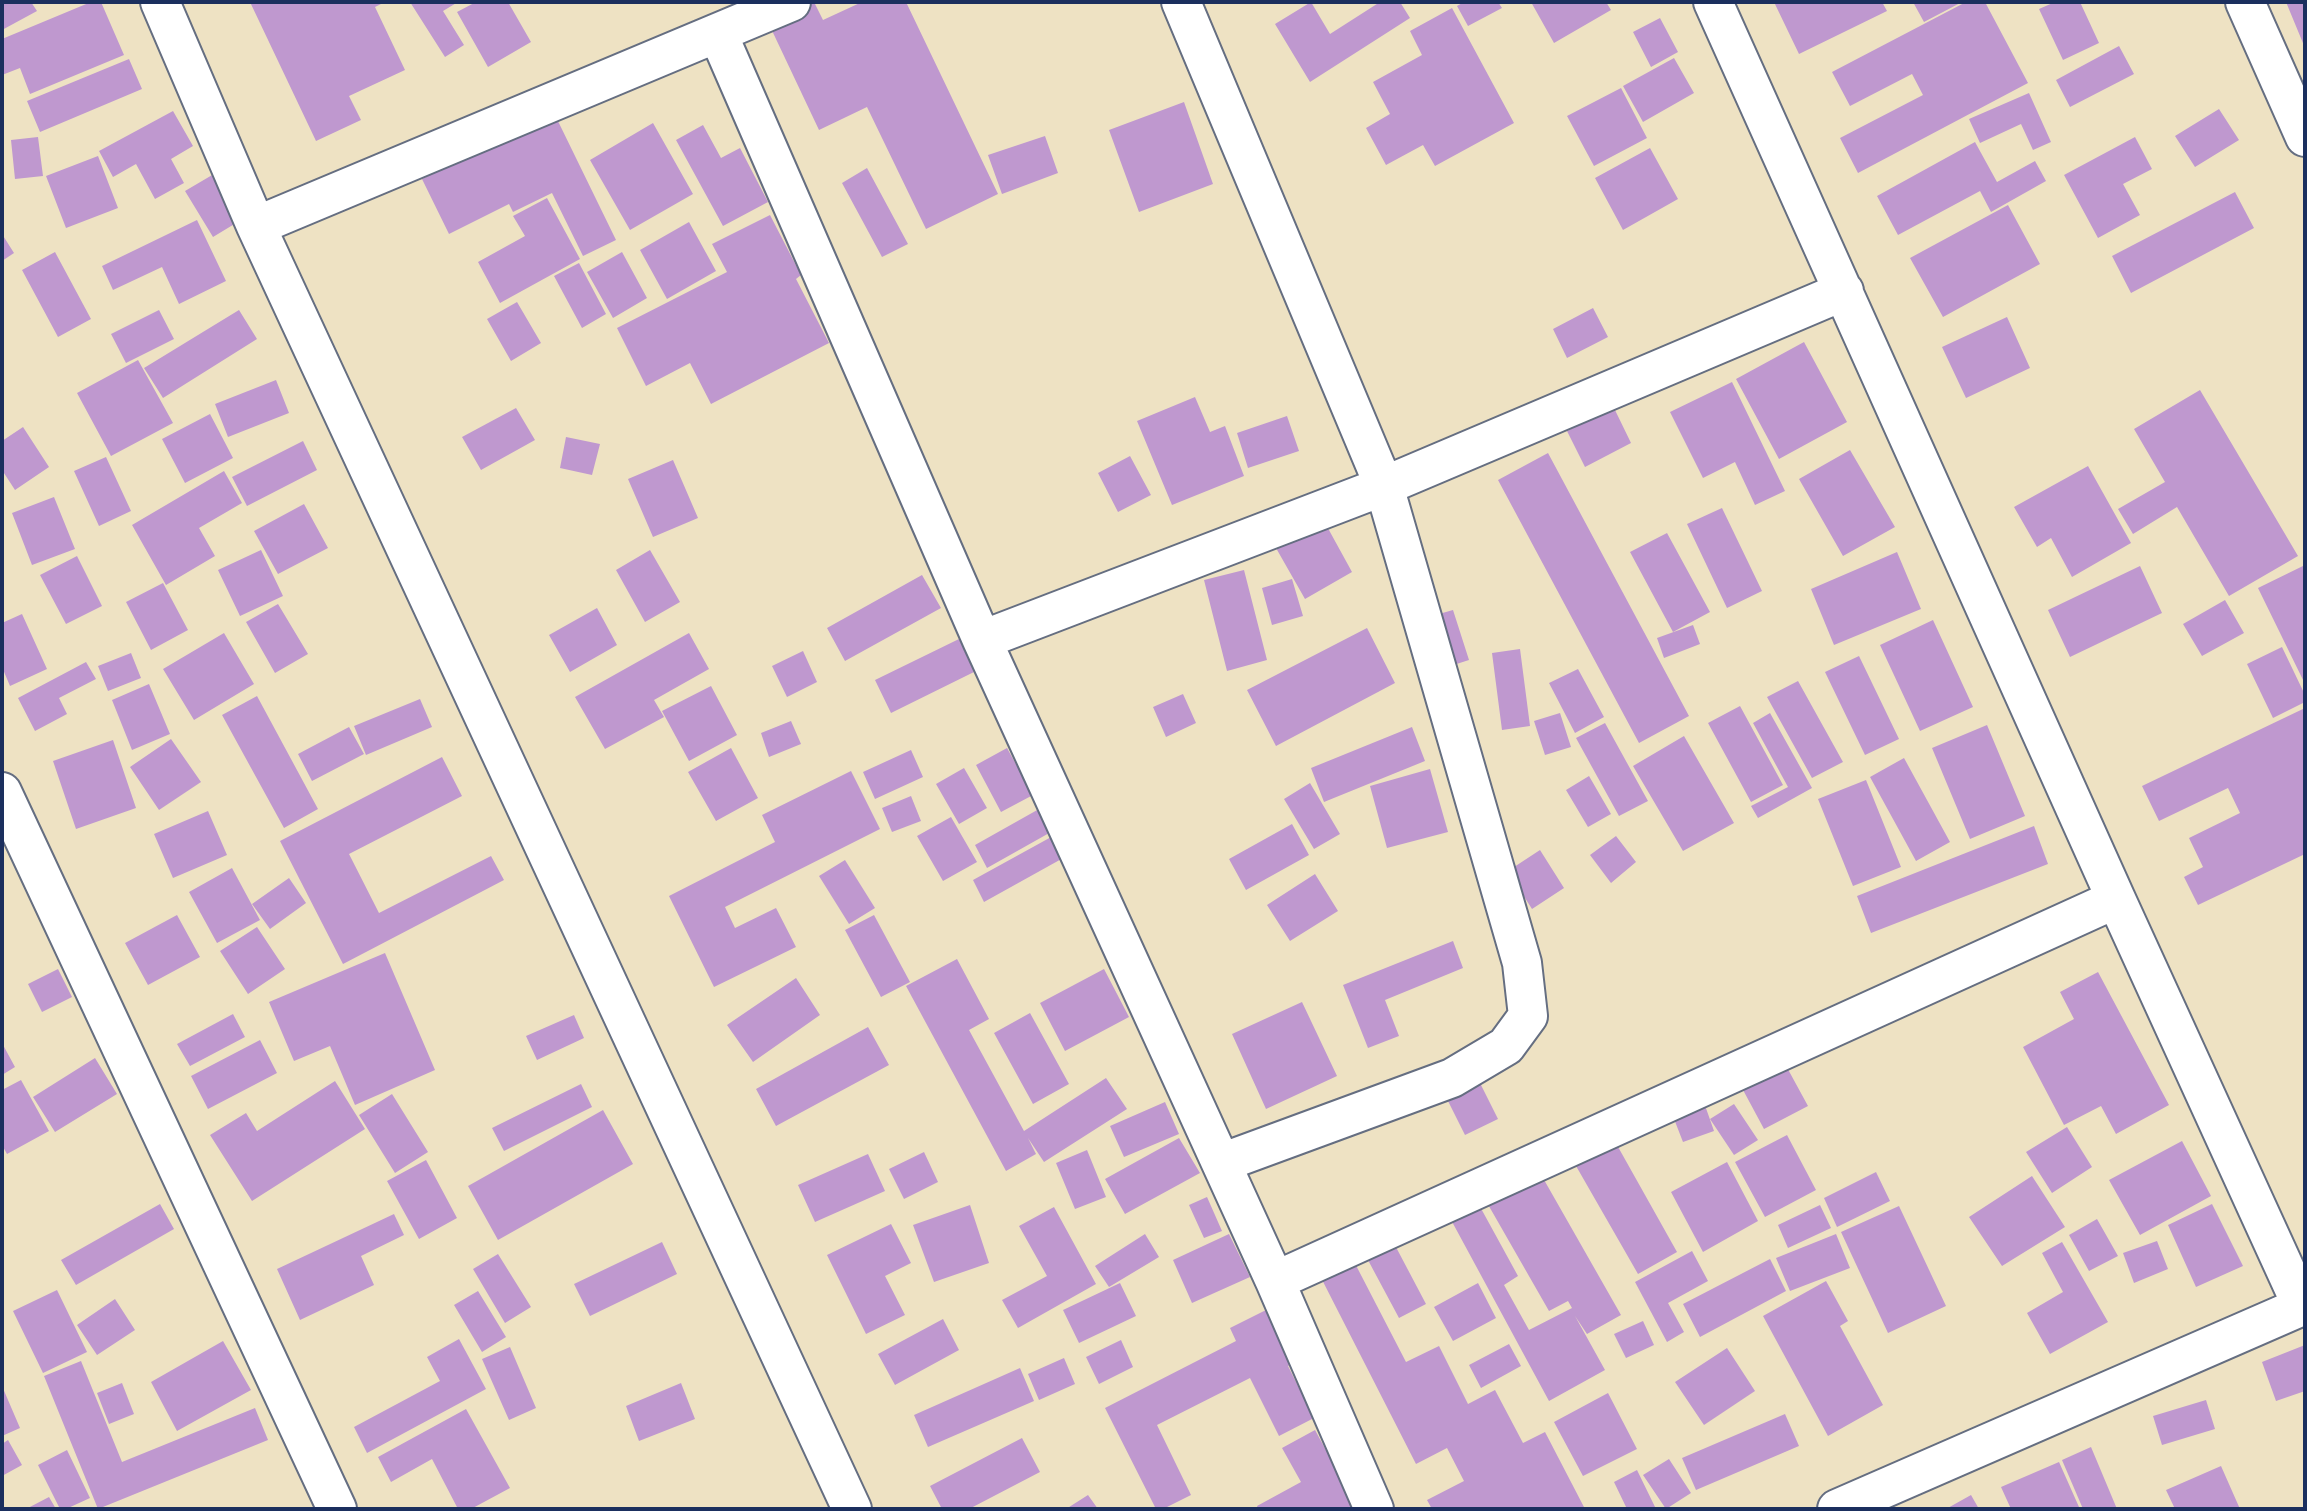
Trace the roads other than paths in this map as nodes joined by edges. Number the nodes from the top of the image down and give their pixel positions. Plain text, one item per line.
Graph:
1 (160, 2) edge
2 (791, 2) edge
3 (1181, 2) edge
4 (1713, 2) edge
5 (2245, 2) edge
6 (718, 34) junction
7 (2305, 137) edge
8 (256, 226) junction
9 (1844, 291) junction
10 (1384, 486) junction
11 (982, 640) junction
12 (4, 805) edge
13 (2116, 899) junction
14 (1221, 1163) junction
15 (1275, 1281) junction
16 (2304, 1305) edge
17 (337, 1509) edge
18 (852, 1509) edge
19 (1374, 1509) edge
20 (1837, 1509) edge

1 - 8 street
2 - 6 street
3 - 10 street
4 - 9 street
5 - 7 street
6 - 8 street
6 - 11 street
8 - 18 street
9 - 10 street
9 - 13 street
10 - 11 street
10 - 14 street
11 - 14 street
12 - 17 street
13 - 15 street
13 - 16 street
14 - 15 street
15 - 19 street
16 - 20 street

